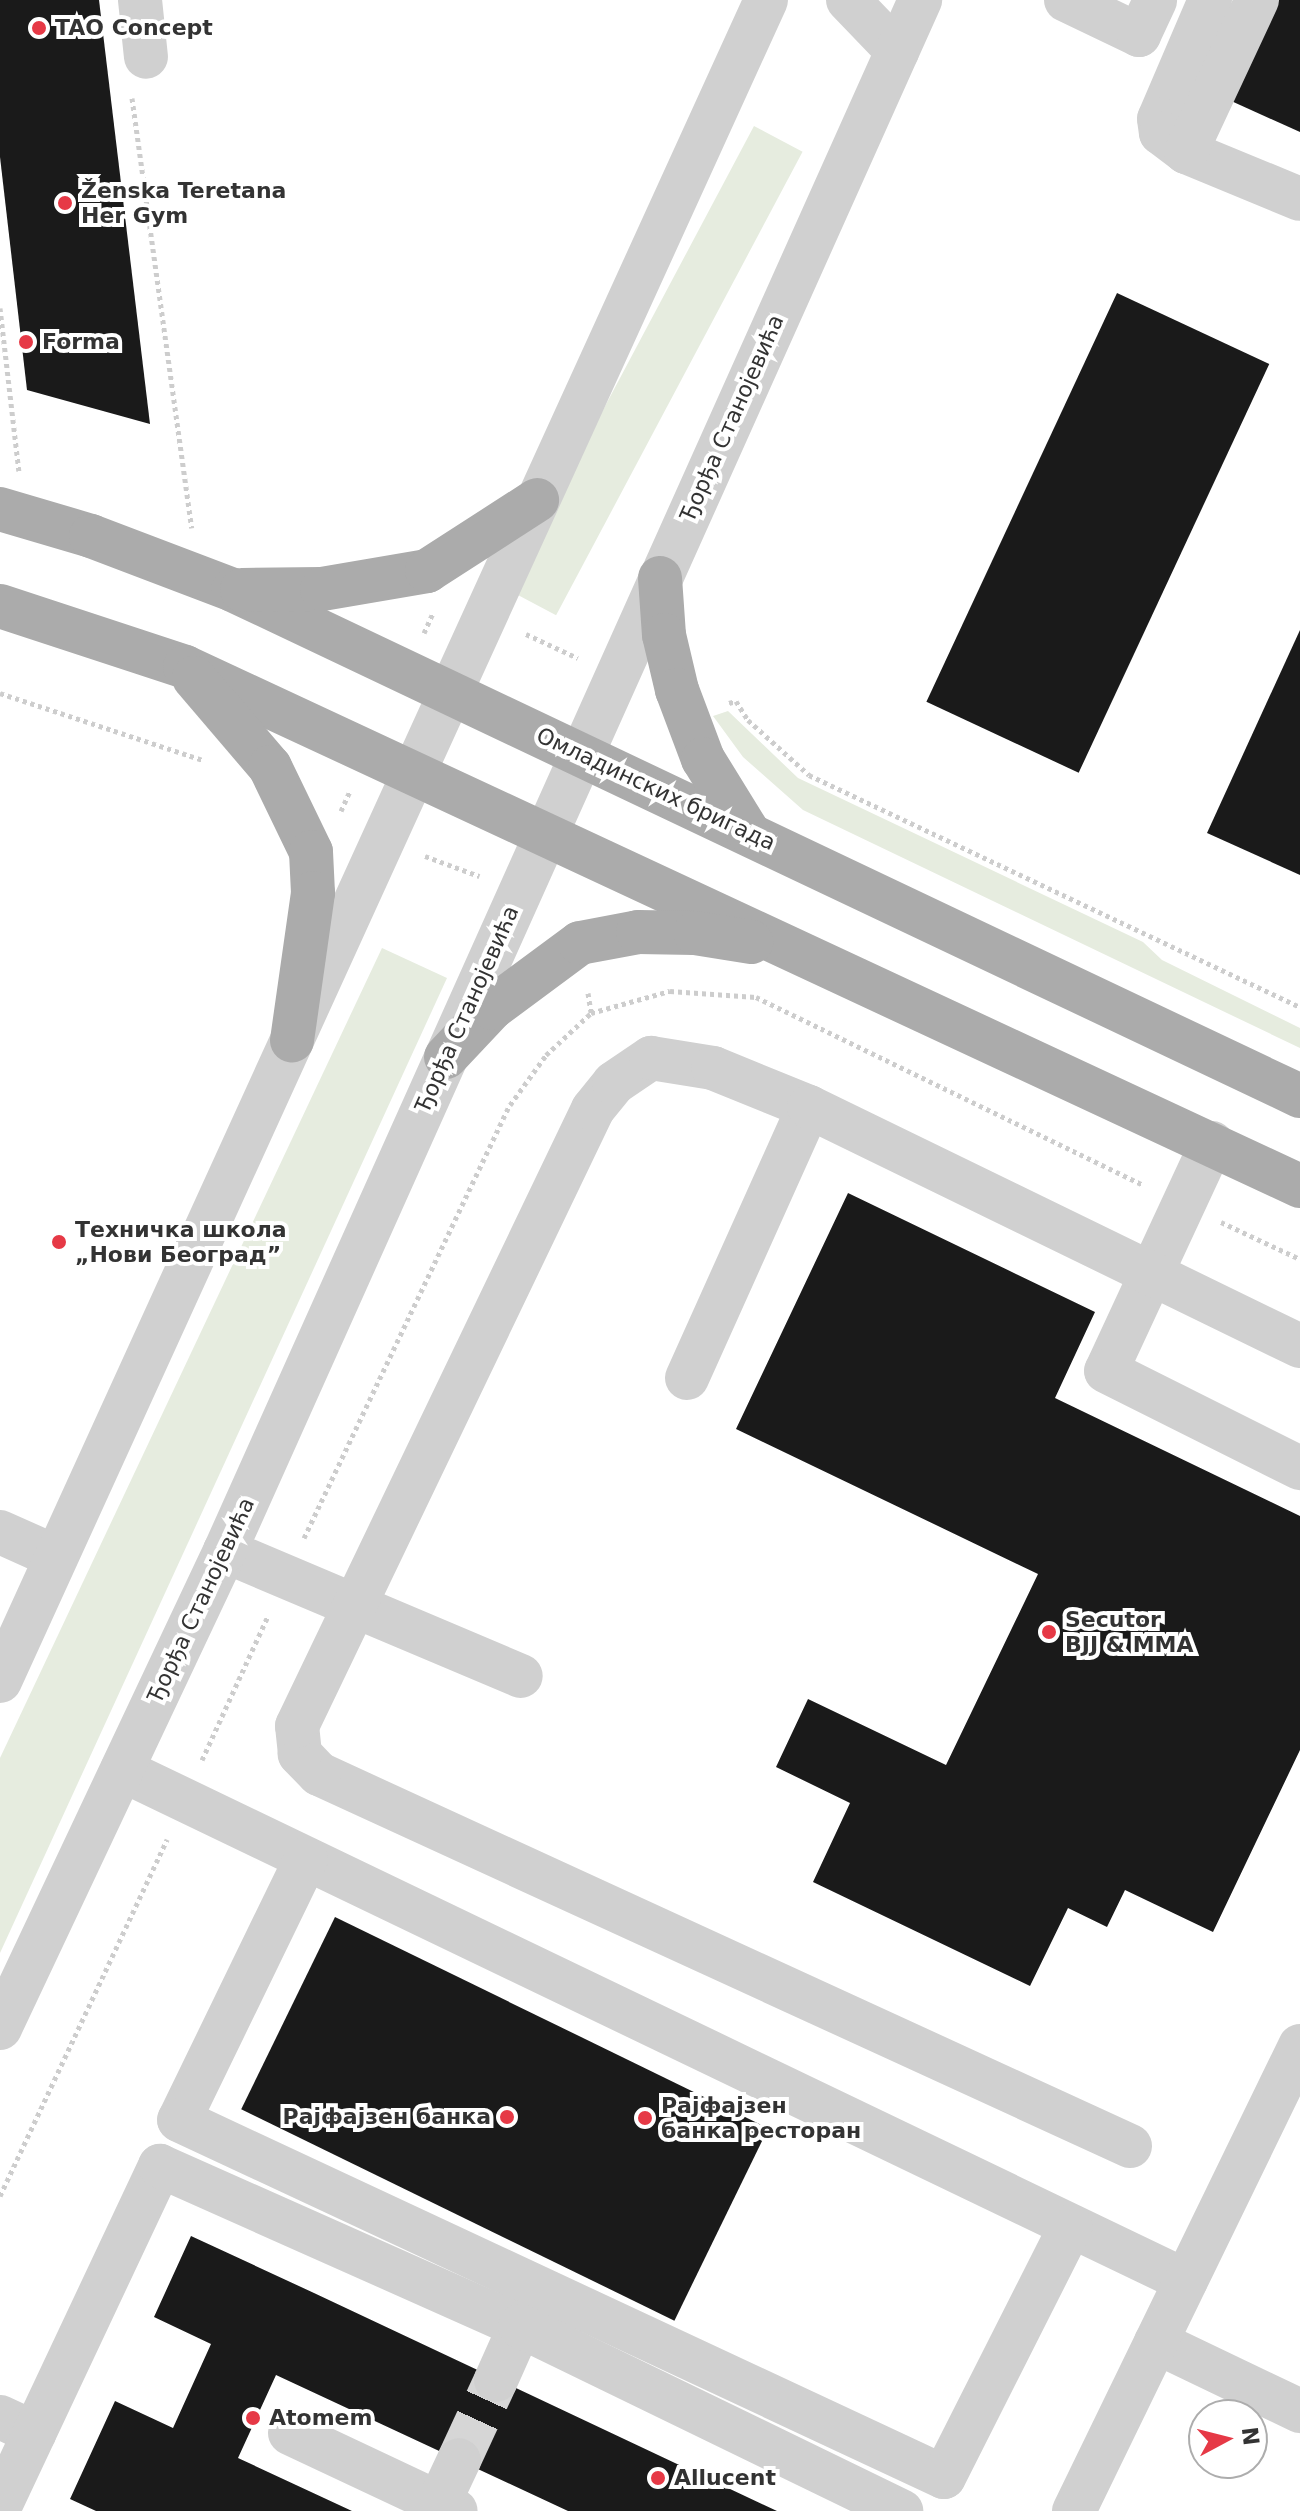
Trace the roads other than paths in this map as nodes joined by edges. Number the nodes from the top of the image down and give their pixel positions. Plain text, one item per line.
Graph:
1 (140, 0) edge
2 (766, 0) edge
3 (848, 0) edge
4 (920, 0) edge
5 (1066, 0) edge
6 (1155, 0) edge
7 (1210, 0) edge
8 (1257, 0) edge
9 (897, 51) junction
10 (138, 71) road end
11 (1186, 152) junction
12 (1300, 199) edge
13 (10, 486) edge
14 (537, 500) junction
15 (660, 578) junction
16 (233, 590) junction
17 (0, 606) edge
18 (185, 667) junction
19 (450, 693) junction
20 (582, 754) junction
21 (414, 772) junction
22 (546, 832) junction
23 (748, 832) junction
24 (806, 951) junction
25 (292, 1041) junction
26 (446, 1057) junction
27 (1300, 1096) edge
28 (809, 1107) junction
29 (1212, 1143) junction
30 (1300, 1186) edge
31 (1153, 1273) junction
32 (1300, 1346) edge
33 (687, 1378) dead end
34 (1300, 1468) edge
35 (0, 1532) edge
36 (225, 1551) junction
37 (56, 1557) junction
38 (355, 1605) junction
39 (521, 1676) dead end
40 (0, 1681) edge
41 (122, 1770) junction
42 (306, 1859) junction
43 (0, 2028) edge
44 (1300, 2046) edge
45 (1130, 2146) dead end
46 (1071, 2226) junction
47 (1186, 2281) junction
48 (520, 2326) junction
49 (1156, 2342) junction
50 (496, 2380) tunnel mouth
51 (1300, 2411) edge
52 (17, 2425) edge
53 (290, 2433) dead end
54 (459, 2460) tunnel mouth
55 (0, 2506) edge
56 (443, 2508) edge
57 (901, 2511) edge
58 (1074, 2511) edge

1 - 10 street
2 - 14 street
3 - 9 street
4 - 9 street, Ђорђа Станојевића
5 - 6 street
7 - 11 street
8 - 11 street
9 - 15 street, Ђорђа Станојевића
11 - 12 street
13 - 16 main road, Омладинских бригада
14 - 16 main road
14 - 19 street
15 - 20 street, Ђорђа Станојевића
15 - 23 main road
16 - 19 main road, Омладинских бригада
17 - 18 main road
18 - 21 main road
18 - 25 main road
19 - 20 main road, Омладинских бригада
19 - 21 street
20 - 22 street, Ђорђа Станојевића
20 - 23 main road, Омладинских бригада
21 - 22 main road
21 - 25 street
22 - 24 main road
22 - 26 street, Ђорђа Станојевића
23 - 27 main road, Омладинских бригада
24 - 26 main road
24 - 29 main road
25 - 37 street
26 - 36 street, Ђорђа Станојевића
28 - 31 street
28 - 33 street
28 - 38 street
29 - 30 main road
29 - 31 street
31 - 32 street
31 - 34 street
35 - 37 street
36 - 38 street
36 - 41 street, Ђорђа Станојевића
37 - 40 street
38 - 39 street
38 - 45 street
41 - 42 street
41 - 43 street, Ђорђа Станојевића
42 - 46 street
42 - 46 street
44 - 47 street
46 - 47 street
47 - 49 street
48 - 50 street
48 - 52 street
48 - 57 street
49 - 51 street
49 - 58 street
52 - 55 street
53 - 56 street
54 - 56 street

